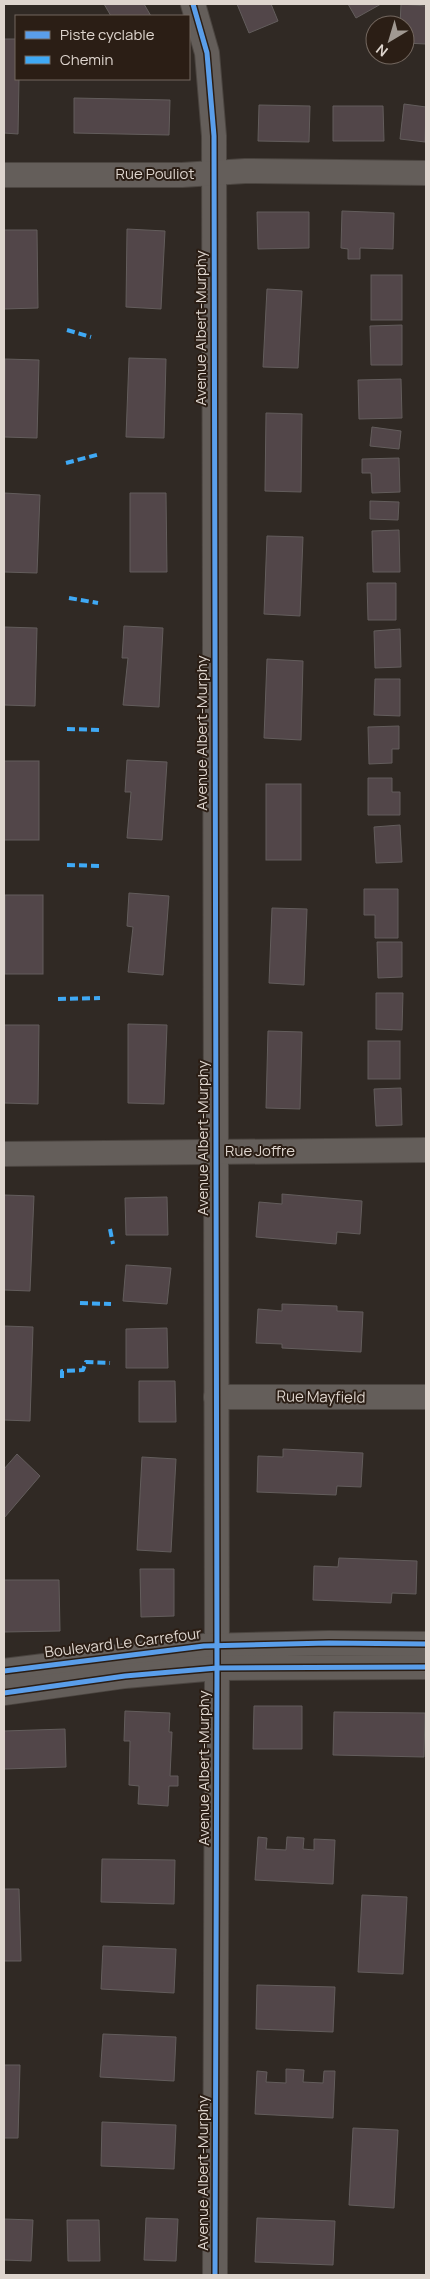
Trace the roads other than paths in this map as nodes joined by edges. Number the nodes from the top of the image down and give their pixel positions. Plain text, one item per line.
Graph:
1 (193, 4) edge
2 (214, 173) junction
3 (426, 173) edge
4 (4, 175) edge
5 (426, 1150) edge
6 (215, 1151) junction
7 (4, 1154) edge
8 (216, 1397) junction
9 (426, 1397) edge
10 (426, 1644) edge
11 (217, 1657) junction
12 (426, 1667) edge
13 (4, 1671) edge
14 (4, 1693) edge
15 (216, 2275) edge

1 - 2 street, Avenue Albert-Murphy
2 - 3 street, Rue Pouliot
2 - 4 street, Rue Pouliot
2 - 6 street, Avenue Albert-Murphy
5 - 6 street, Rue Joffre
6 - 7 street, Rue Joffre
6 - 8 street, Avenue Albert-Murphy
8 - 9 street, Rue Mayfield
8 - 11 street, Avenue Albert-Murphy
10 - 11 street, Boulevard Le Carrefour
11 - 12 street, Boulevard Le Carrefour
11 - 13 street, Boulevard Le Carrefour
11 - 14 street, Boulevard Le Carrefour
11 - 15 street, Avenue Albert-Murphy

